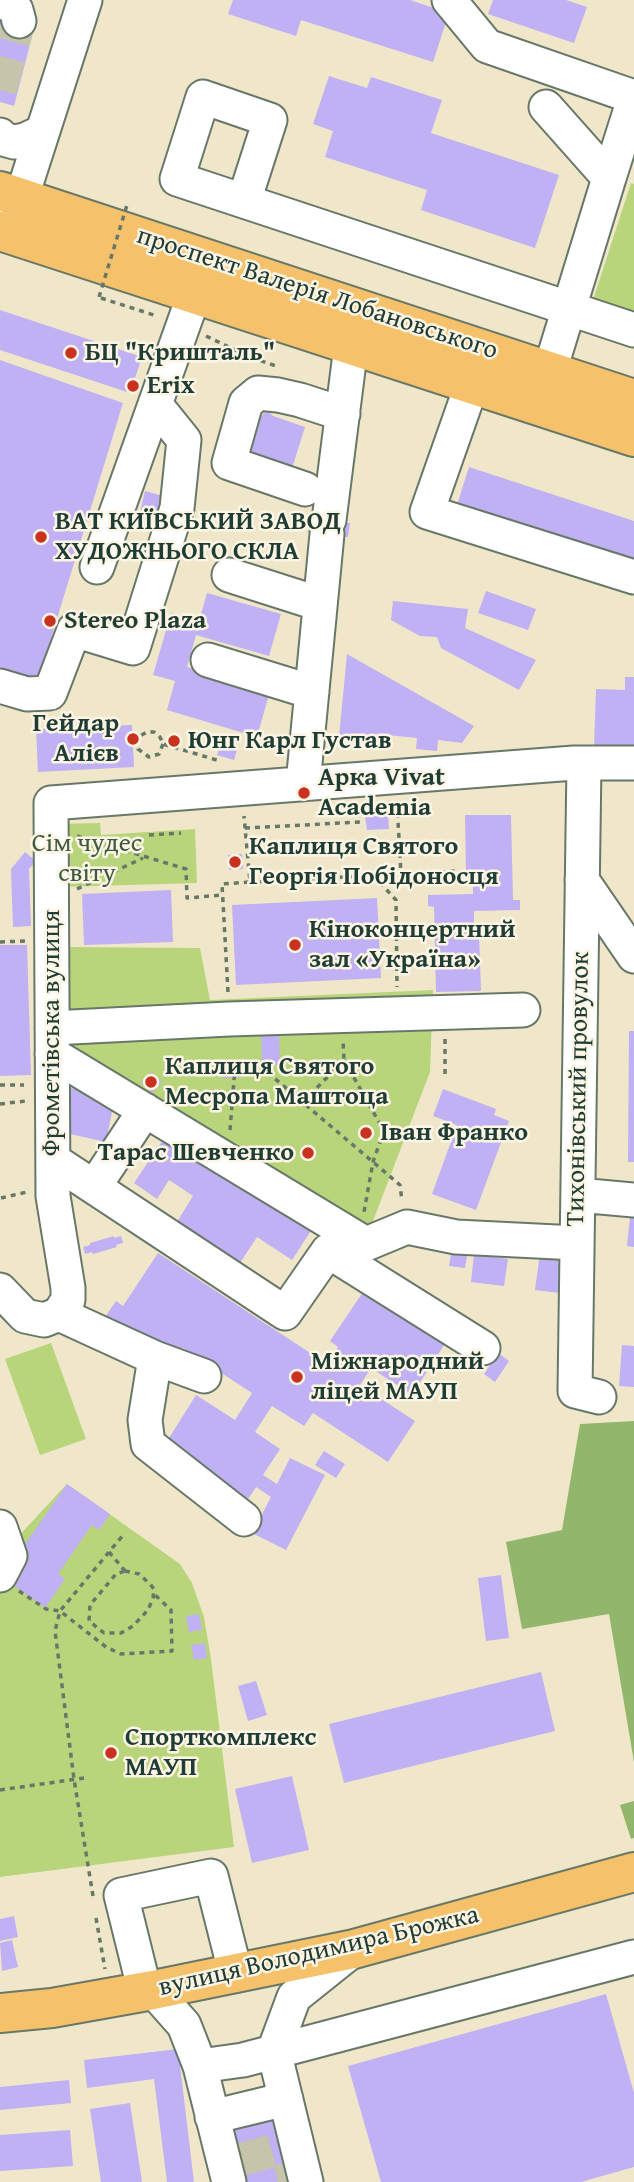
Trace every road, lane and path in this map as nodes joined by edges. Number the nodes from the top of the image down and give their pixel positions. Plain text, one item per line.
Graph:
1 (58, 0) edge
2 (85, 0) edge
3 (449, 0) edge
4 (72, 38) junction
5 (634, 98) edge
6 (546, 107) dead end
7 (42, 132) junction
8 (0, 135) edge
9 (609, 178) junction
10 (244, 201) dead end
11 (127, 205) dead end
12 (8, 214) edge
13 (568, 309) junction
14 (188, 310) junction
15 (634, 330) edge
16 (351, 346) junction
17 (286, 369) dead end
18 (549, 369) junction
19 (472, 384) junction
20 (634, 399) edge
21 (155, 404) junction
22 (539, 406) junction
23 (342, 414) junction
24 (634, 437) edge
25 (305, 489) dead end
26 (97, 568) dead end
27 (229, 575) dead end
28 (634, 577) edge
29 (320, 604) junction
30 (208, 660) dead end
31 (0, 686) edge
32 (312, 692) junction
33 (163, 744) junction
34 (149, 757) junction
35 (583, 763) junction
36 (229, 764) dead end
37 (150, 767) dead end
38 (628, 767) edge
39 (303, 784) junction
40 (397, 815) dead end
41 (244, 816) dead end
42 (361, 822) dead end
43 (176, 828) dead end
44 (245, 828) junction
45 (51, 829) junction
46 (152, 830) dead end
47 (145, 857) junction
48 (457, 871) dead end
49 (401, 874) junction
50 (373, 875) junction
51 (582, 880) junction
52 (250, 882) junction
53 (72, 891) dead end
54 (222, 895) junction
55 (28, 941) dead end
56 (0, 942) edge
57 (634, 956) edge
58 (523, 1010) dead end
59 (445, 1013) junction
60 (397, 1014) junction
61 (229, 1019) junction
62 (52, 1041) junction
63 (260, 1066) dead end
64 (235, 1068) dead end
65 (445, 1077) dead end
66 (24, 1084) dead end
67 (0, 1085) edge
68 (303, 1102) junction
69 (145, 1110) junction
70 (53, 1160) junction
71 (228, 1160) junction
72 (373, 1162) junction
73 (94, 1187) junction
74 (578, 1195) junction
75 (634, 1200) edge
76 (407, 1227) junction
77 (344, 1231) junction
78 (577, 1243) junction
79 (0, 1290) edge
80 (59, 1314) junction
81 (483, 1348) dead end
82 (155, 1358) junction
83 (204, 1376) dead end
84 (599, 1397) dead end
85 (244, 1519) dead end
86 (0, 1527) edge
87 (124, 1534) dead end
88 (109, 1552) junction
89 (125, 1571) junction
90 (5, 1580) edge
91 (154, 1594) junction
92 (60, 1611) junction
93 (96, 1628) junction
94 (90, 1633) junction
95 (84, 1778) dead end
96 (74, 1779) junction
97 (0, 1790) edge
98 (634, 1872) edge
99 (94, 1903) dead end
100 (96, 1915) dead end
101 (354, 1949) junction
102 (634, 1957) edge
103 (236, 1975) junction
104 (106, 1978) dead end
105 (149, 1991) junction
106 (0, 2013) edge
107 (274, 2051) junction
108 (200, 2066) junction
109 (286, 2099) junction
110 (212, 2117) junction
111 (296, 2166) edge
112 (231, 2169) edge

1 - 4 street
2 - 4 street
3 - 5 street
4 - 7 street
5 - 9 street
6 - 9 street
7 - 8 street
7 - 12 street
9 - 13 street
10 - 13 street
11 - 14 path, bridge
12 - 14 main road, проспект Валерія Лобановського
12 - 18 main road, проспект Валерія Лобановського
13 - 15 street
13 - 18 street
14 - 16 main road, проспект Валерія Лобановського
14 - 17 path
14 - 21 street
16 - 19 main road, проспект Валерія Лобановського
16 - 23 street
18 - 20 main road, проспект Валерія Лобановського
18 - 22 street
19 - 22 main road, проспект Валерія Лобановського
19 - 28 street
21 - 26 street
21 - 31 street
22 - 24 main road, проспект Валерія Лобановського
23 - 25 street
23 - 29 street
27 - 29 street
29 - 32 street
30 - 32 street
32 - 39 street
33 - 34 path
33 - 34 path
33 - 36 path
34 - 37 path
35 - 38 street, Фрометівська вулиця
35 - 39 street, Фрометівська вулиця
35 - 51 street, Тихонівський провулок
39 - 45 street, Фрометівська вулиця
40 - 49 path
41 - 44 path
42 - 44 path
43 - 46 path
44 - 52 path
45 - 47 path
45 - 62 street, Фрометівська вулиця
47 - 53 path
47 - 54 path
48 - 49 path
49 - 50 path
50 - 52 path
50 - 60 path
51 - 57 street
51 - 74 street, Тихонівський провулок
52 - 54 path
54 - 61 path
55 - 56 path
58 - 59 street
59 - 60 street
59 - 65 path
60 - 61 street
61 - 62 street
62 - 69 street
62 - 70 street, Фрометівська вулиця
63 - 68 path
64 - 71 path
66 - 67 path
68 - 72 path
68 - 72 path
69 - 71 street
69 - 73 street
70 - 73 street
70 - 80 street, Фрометівська вулиця
71 - 77 street
72 - 76 path
72 - 77 path
73 - 81 street
74 - 75 street
74 - 78 street, Тихонівський провулок
76 - 77 street
76 - 78 street
78 - 84 street, Тихонівський провулок
79 - 80 street
80 - 82 street
82 - 83 street
82 - 85 street
86 - 90 street
87 - 88 path
88 - 89 path
88 - 92 path
89 - 91 path
89 - 93 path
90 - 92 path
91 - 93 path
91 - 94 path
92 - 94 path
92 - 96 path
93 - 94 path
95 - 96 path
96 - 97 path
96 - 99 path
98 - 101 main road, вулиця Володимира Брожка
100 - 104 path
101 - 103 main road, вулиця Володимира Брожка
101 - 107 street
102 - 107 street
103 - 105 main road, вулиця Володимира Брожка
103 - 105 street
105 - 106 main road, вулиця Володимира Брожка
105 - 108 street
107 - 108 street
107 - 109 street
108 - 110 street
109 - 110 street
109 - 111 street
110 - 112 street

